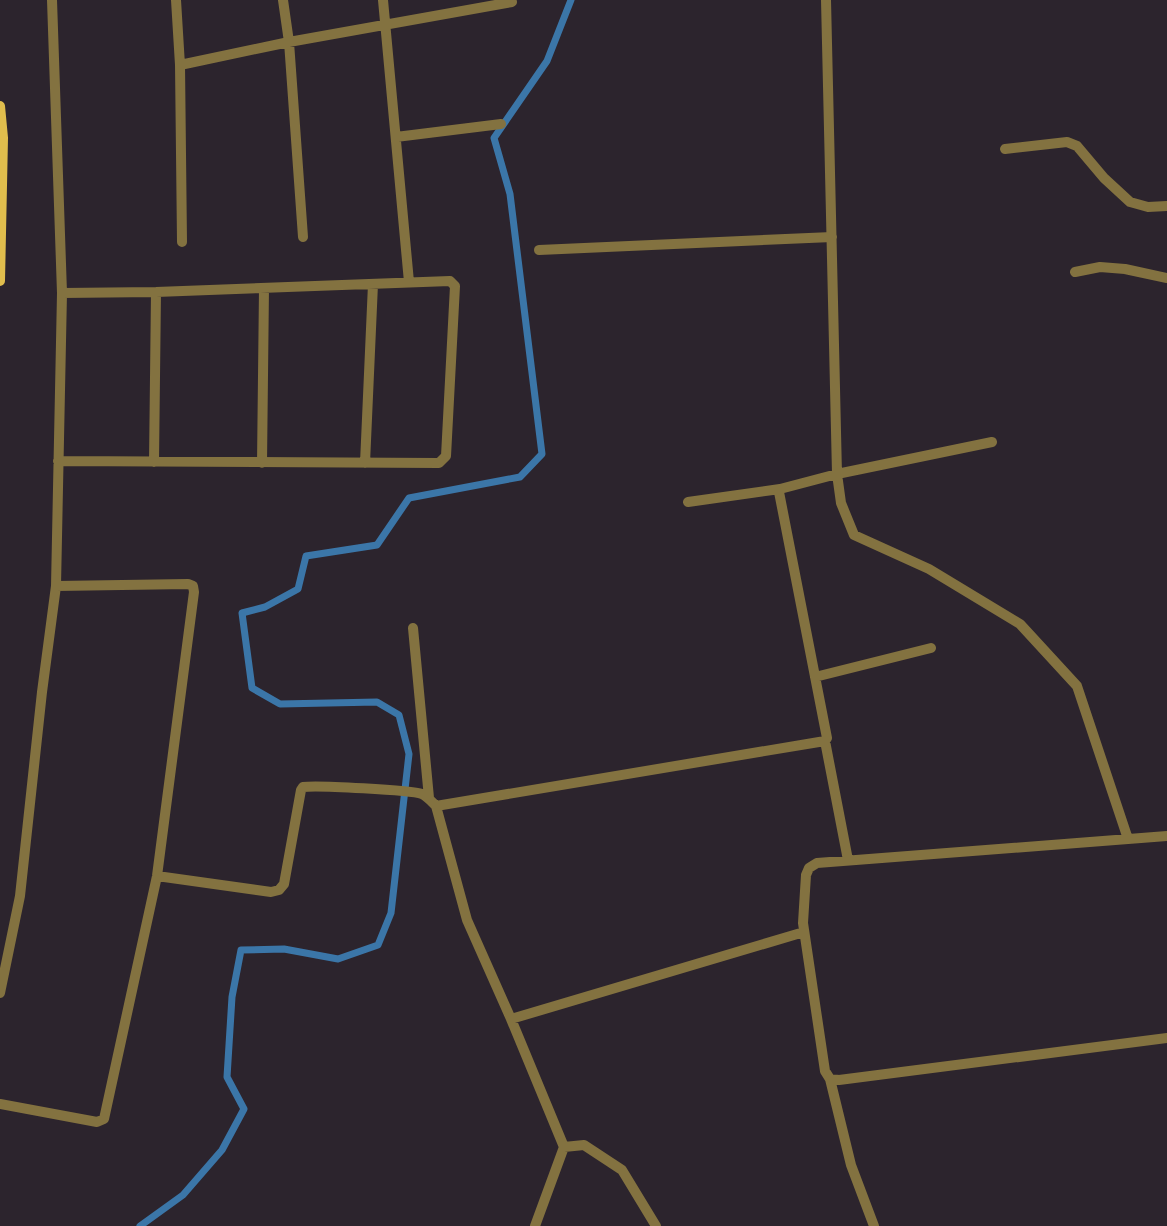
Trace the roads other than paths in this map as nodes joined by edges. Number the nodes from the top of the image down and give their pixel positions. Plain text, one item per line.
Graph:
1 (52, 0) edge
2 (176, 0) edge
3 (283, 0) edge
4 (383, 0) edge
5 (826, 0) edge
6 (512, 2) dead end
7 (386, 24) junction
8 (289, 42) junction
9 (180, 65) junction
10 (0, 106) edge
11 (501, 124) dead end
12 (396, 137) junction
13 (1005, 149) dead end
14 (1167, 206) edge
15 (302, 237) dead end
16 (832, 237) junction
17 (182, 242) dead end
18 (539, 250) dead end
19 (1075, 272) dead end
20 (1167, 278) edge
21 (0, 281) edge
22 (409, 282) junction
23 (373, 284) junction
24 (264, 288) junction
25 (156, 292) junction
26 (62, 293) junction
27 (992, 442) dead end
28 (58, 461) junction
29 (154, 462) junction
30 (262, 463) junction
31 (365, 463) junction
32 (837, 474) junction
33 (780, 489) junction
34 (688, 502) dead end
35 (56, 586) junction
36 (413, 628) dead end
37 (930, 648) dead end
38 (815, 677) junction
39 (825, 741) junction
40 (429, 800) junction
41 (1167, 836) edge
42 (1128, 838) junction
43 (848, 860) junction
44 (157, 876) junction
45 (804, 932) junction
46 (0, 992) edge
47 (511, 1019) junction
48 (1167, 1038) edge
49 (830, 1079) junction
50 (0, 1104) edge
51 (564, 1146) junction
52 (535, 1226) edge
53 (656, 1226) edge
54 (874, 1226) edge

1 - 26 street
2 - 9 street
3 - 8 street
4 - 7 street
5 - 16 street
6 - 7 street
7 - 8 street
7 - 12 street
8 - 9 street
8 - 15 street
9 - 17 street
10 - 21 main road
11 - 12 street
12 - 22 street
13 - 14 street
16 - 18 street
16 - 32 street
19 - 20 street
22 - 23 street
22 - 31 street
23 - 24 street
23 - 31 street
24 - 25 street
24 - 30 street
25 - 26 street
25 - 29 street
26 - 28 street
27 - 32 street
28 - 29 street
28 - 35 street
29 - 30 street
30 - 31 street
32 - 33 street
32 - 42 street
33 - 34 street
33 - 38 street
35 - 44 street
35 - 46 street
36 - 40 street
37 - 38 street
38 - 39 street
39 - 40 street
39 - 43 street
40 - 44 street
40 - 47 street
41 - 42 street
42 - 43 street
43 - 45 street
44 - 50 street
45 - 47 street
45 - 49 street
47 - 51 street
48 - 49 street
49 - 54 street
51 - 52 street
51 - 53 street

